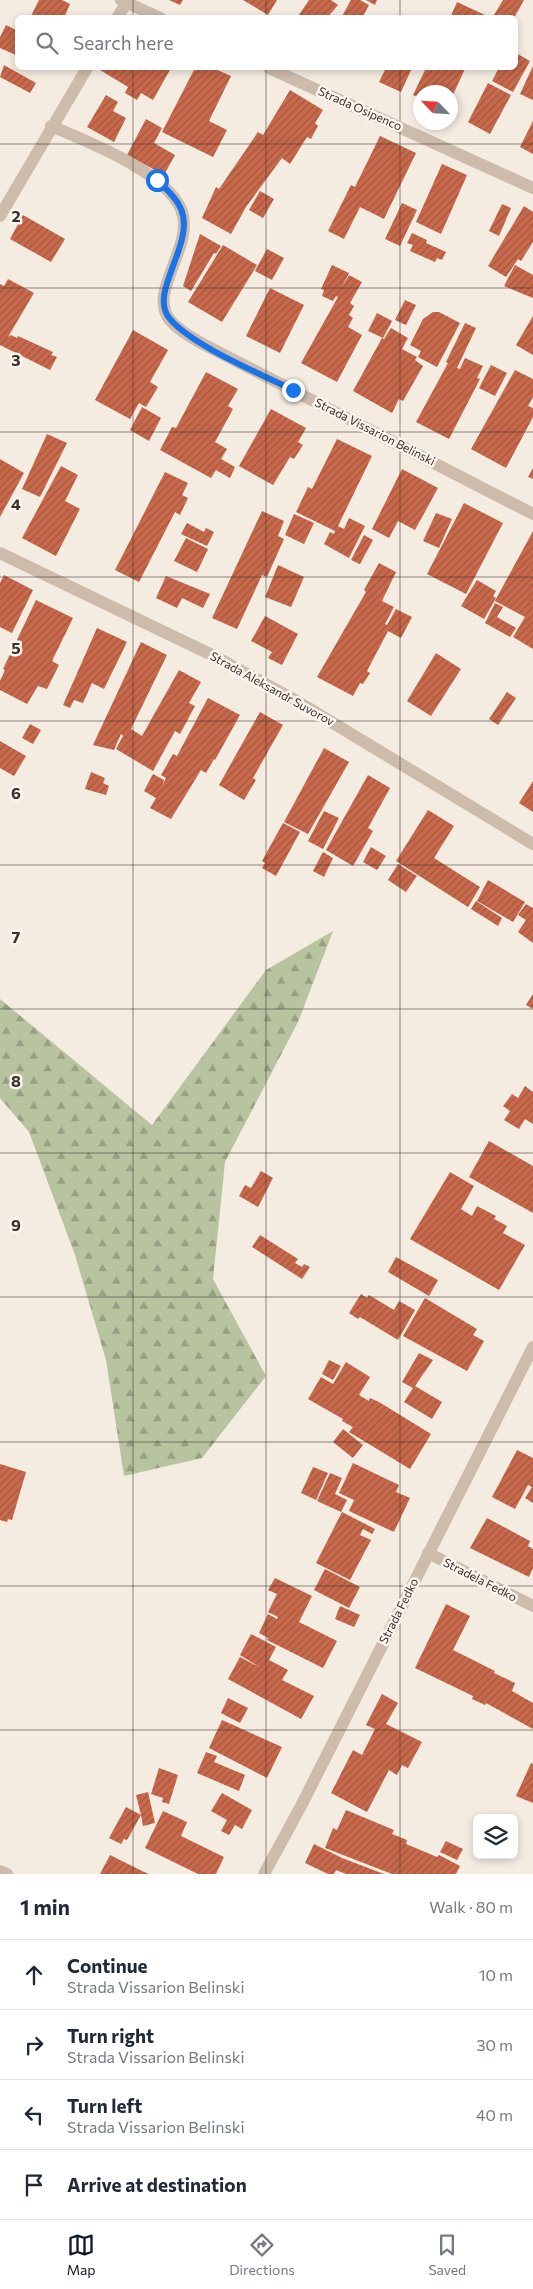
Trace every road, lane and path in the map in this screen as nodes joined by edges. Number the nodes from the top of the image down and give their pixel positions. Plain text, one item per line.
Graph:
1 (124, 1) edge
2 (118, 15) edge
3 (154, 15) edge
4 (86, 70) edge
5 (273, 70) edge
6 (51, 126) junction
7 (533, 188) edge
8 (0, 216) edge
9 (533, 514) edge
10 (0, 553) edge
11 (533, 844) edge
12 (533, 1347) edge
13 (428, 1553) junction
14 (533, 1606) edge
15 (0, 1871) edge
16 (6, 1874) edge
17 (264, 1874) edge

1 - 2 street
1 - 3 street
4 - 6 street
5 - 7 street, Strada Osipenco
6 - 8 street
6 - 9 street, Strada Vissarion Belinski
10 - 11 street, Strada Aleksandr Suvorov
12 - 13 street, Strada Fedko
13 - 14 street, Stradela Fedko
13 - 17 street, Strada Fedko
15 - 16 street

